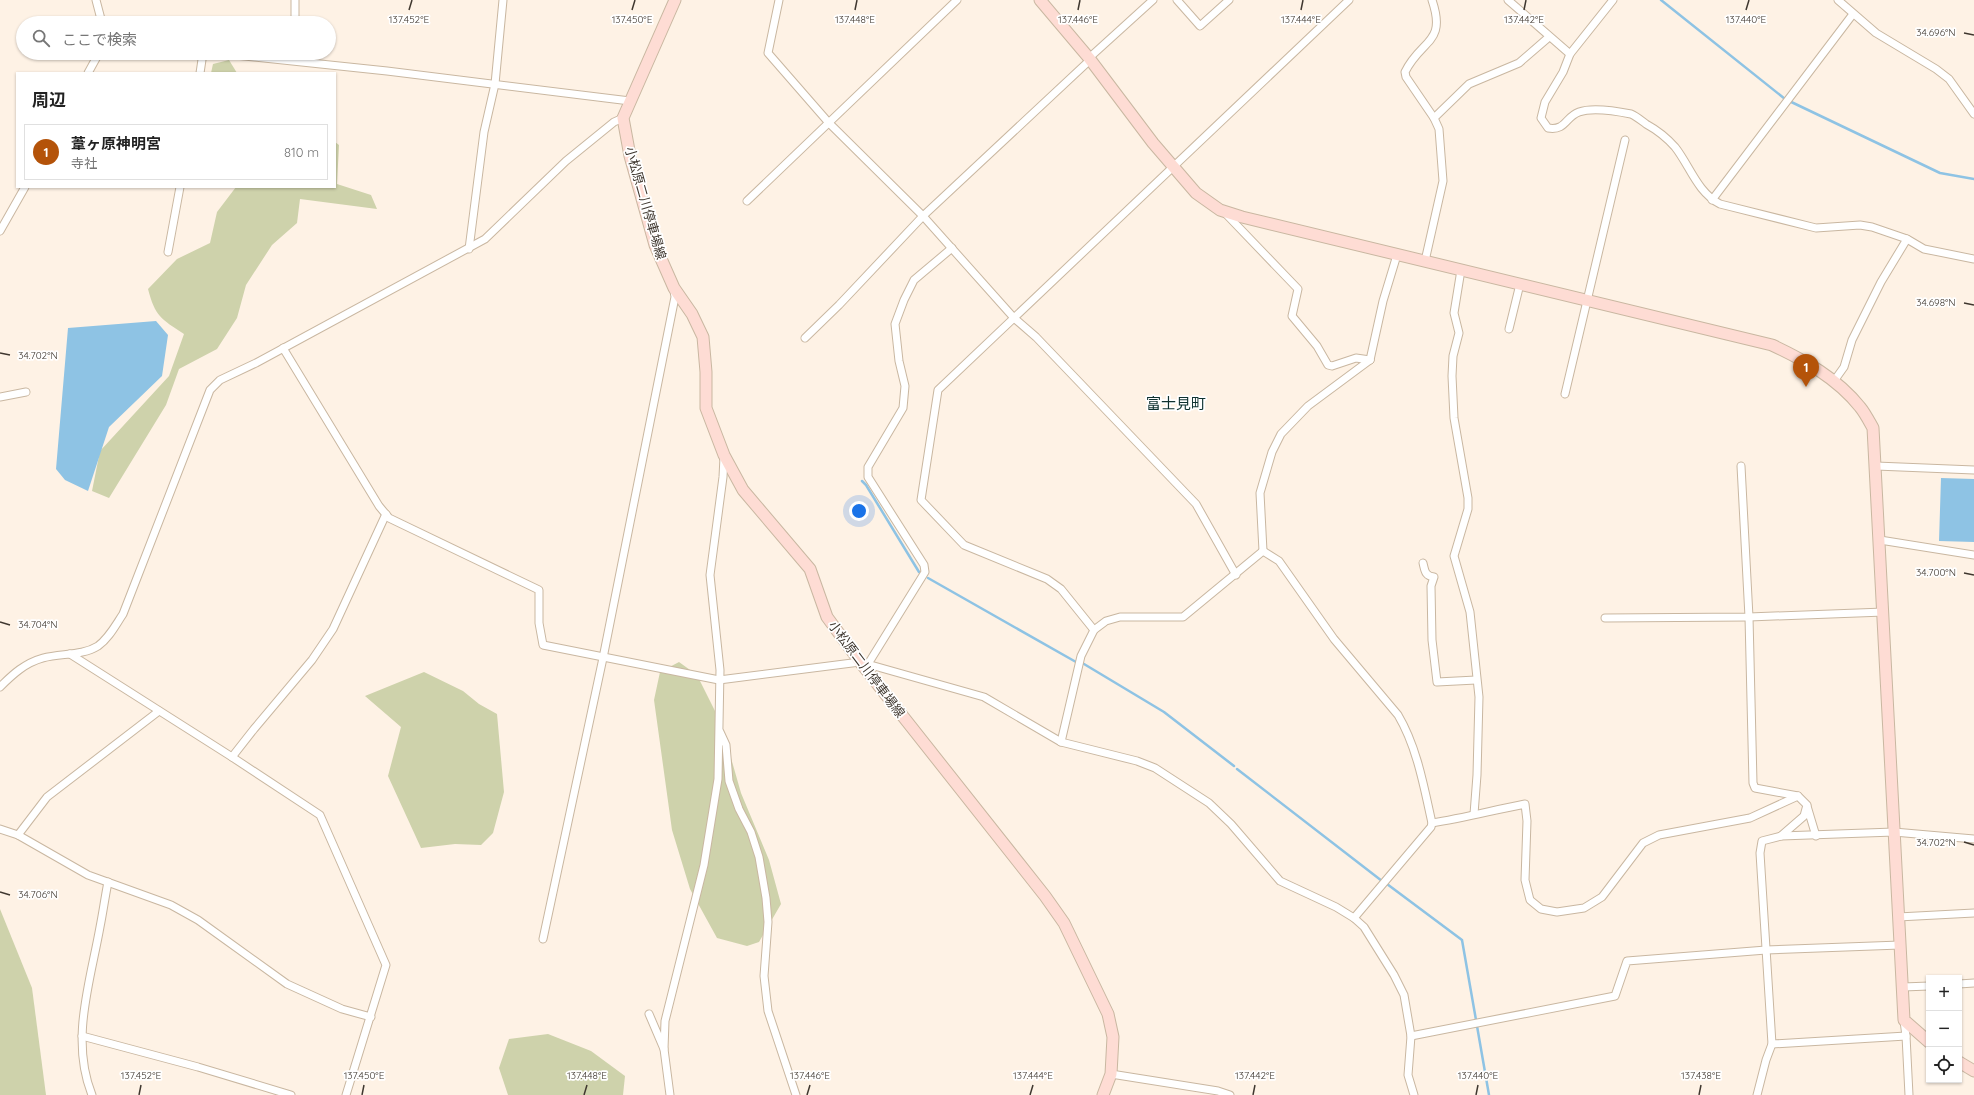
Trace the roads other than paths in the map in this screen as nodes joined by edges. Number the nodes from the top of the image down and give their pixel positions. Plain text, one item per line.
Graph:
1 (96, 0) edge
2 (295, 0) edge
3 (503, 0) edge
4 (675, 0) edge
5 (779, 0) edge
6 (957, 0) edge
7 (1040, 0) edge
8 (1153, 0) edge
9 (1176, 0) edge
10 (1229, 0) edge
11 (1349, 0) edge
12 (1432, 0) edge
13 (1508, 0) edge
14 (1613, 0) edge
15 (1838, 0) edge
16 (1853, 14) junction
17 (100, 16) edge
18 (295, 16) edge
19 (1549, 37) junction
20 (1570, 54) junction
21 (1089, 59) junction
22 (95, 60) edge
23 (202, 60) edge
24 (315, 60) edge
25 (89, 72) edge
26 (200, 72) edge
27 (495, 84) junction
28 (630, 101) junction
29 (1974, 114) edge
30 (623, 118) junction
31 (1434, 118) junction
32 (829, 122) junction
33 (1625, 140) dead end
34 (1174, 167) junction
35 (23, 188) edge
36 (180, 188) edge
37 (1712, 200) junction
38 (747, 201) dead end
39 (1220, 210) junction
40 (923, 216) junction
41 (0, 232) edge
42 (1907, 239) junction
43 (952, 248) junction
44 (469, 249) junction
45 (168, 252) dead end
46 (1397, 254) junction
47 (1974, 258) edge
48 (1425, 261) junction
49 (1461, 270) junction
50 (1520, 284) junction
51 (674, 288) junction
52 (1588, 300) junction
53 (1014, 318) junction
54 (1509, 329) dead end
55 (805, 338) dead end
56 (283, 348) junction
57 (1370, 360) junction
58 (1834, 380) junction
59 (26, 392) dead end
60 (1565, 394) dead end
61 (0, 397) edge
62 (724, 455) junction
63 (1741, 466) dead end
64 (1876, 466) junction
65 (1974, 470) edge
66 (386, 514) junction
67 (1880, 540) junction
68 (1263, 551) junction
69 (1974, 555) edge
70 (1423, 563) dead end
71 (1236, 575) junction
72 (1884, 612) junction
73 (1749, 616) junction
74 (1605, 618) dead end
75 (1094, 630) junction
76 (70, 654) junction
77 (603, 658) junction
78 (864, 663) junction
79 (720, 680) junction
80 (1476, 680) junction
81 (0, 687) edge
82 (159, 712) junction
83 (719, 730) junction
84 (1062, 742) junction
85 (232, 757) junction
86 (1798, 796) junction
87 (1807, 805) junction
88 (1474, 814) junction
89 (1432, 823) junction
90 (0, 829) edge
91 (1894, 832) junction
92 (18, 835) junction
93 (1782, 836) junction
94 (1816, 836) junction
95 (1974, 839) edge
96 (108, 882) junction
97 (1974, 913) edge
98 (1898, 917) junction
99 (1354, 918) junction
100 (543, 940) dead end
101 (1900, 945) junction
102 (1766, 950) junction
103 (1974, 983) edge
104 (1962, 984) edge
105 (1926, 986) edge
106 (1902, 987) junction
107 (649, 1014) dead end
108 (371, 1018) junction
109 (1904, 1020) junction
110 (82, 1036) junction
111 (1411, 1036) junction
112 (1906, 1036) junction
113 (1926, 1039) edge
114 (1772, 1044) junction
115 (664, 1049) junction
116 (1962, 1064) edge
117 (1974, 1071) edge
118 (1111, 1074) junction
119 (92, 1095) edge
120 (291, 1095) edge
121 (346, 1095) edge
122 (670, 1095) edge
123 (796, 1095) edge
124 (1103, 1095) edge
125 (1230, 1095) edge
126 (1414, 1095) edge
127 (1757, 1095) edge
128 (1909, 1095) edge

1 - 17 street
2 - 18 street
3 - 27 street
4 - 28 street
5 - 32 street
6 - 32 street
7 - 21 street
8 - 21 street
9 - 10 street
11 - 34 street
12 - 31 street
13 - 19 street
14 - 20 street
15 - 16 street
16 - 29 street
16 - 37 street
19 - 20 street
19 - 31 street
20 - 37 street
21 - 34 street
21 - 40 street
22 - 25 street
23 - 26 street
24 - 27 street
27 - 28 street
27 - 44 street
28 - 30 street
30 - 44 street
30 - 51 street, 小松原二川停車場線
31 - 48 street
32 - 38 street
32 - 40 street
33 - 52 street
34 - 39 street
34 - 53 street
35 - 41 street
36 - 45 street
37 - 42 street
39 - 46 street
39 - 57 street
40 - 43 street
40 - 55 street
42 - 47 street
42 - 58 street
43 - 53 street
43 - 78 street
44 - 56 street
46 - 48 street
46 - 57 street
48 - 49 street
49 - 50 street
49 - 80 street
50 - 52 street
50 - 54 street
51 - 62 street, 小松原二川停車場線
51 - 77 street
52 - 58 street
52 - 60 street
53 - 71 street
53 - 75 street
56 - 66 street
56 - 76 street
57 - 68 street
58 - 64 street
59 - 61 street
62 - 78 street, 小松原二川停車場線
62 - 79 street
63 - 73 street
64 - 65 street
64 - 67 street
66 - 77 street
66 - 85 street
67 - 69 street
67 - 72 street
68 - 71 street
68 - 89 street
70 - 80 street
71 - 75 street
72 - 73 street
72 - 91 street
73 - 74 street
73 - 86 street
75 - 84 street
76 - 81 street
76 - 82 street
77 - 79 street
77 - 100 street
78 - 79 street
78 - 84 street
78 - 118 street, 小松原二川停車場線
79 - 83 street
80 - 88 street
82 - 85 street
82 - 92 street
83 - 115 street
83 - 123 street
84 - 99 street
85 - 108 street
86 - 87 street
86 - 88 street
87 - 93 street
87 - 94 street
88 - 89 street
89 - 99 street
90 - 92 street
91 - 94 street
91 - 95 street
91 - 98 street
92 - 96 street
93 - 94 street
93 - 102 street
96 - 108 street
96 - 110 street
97 - 98 street
98 - 101 street
99 - 111 street
101 - 102 street
101 - 106 street
102 - 111 street
102 - 114 street
103 - 104 street
105 - 106 street
106 - 109 street
107 - 115 street
108 - 121 street
109 - 112 street
109 - 113 street
110 - 119 street
110 - 120 street
111 - 126 street
112 - 114 street
112 - 128 street
114 - 127 street
115 - 122 street
116 - 117 street
118 - 124 street, 小松原二川停車場線
118 - 125 street

